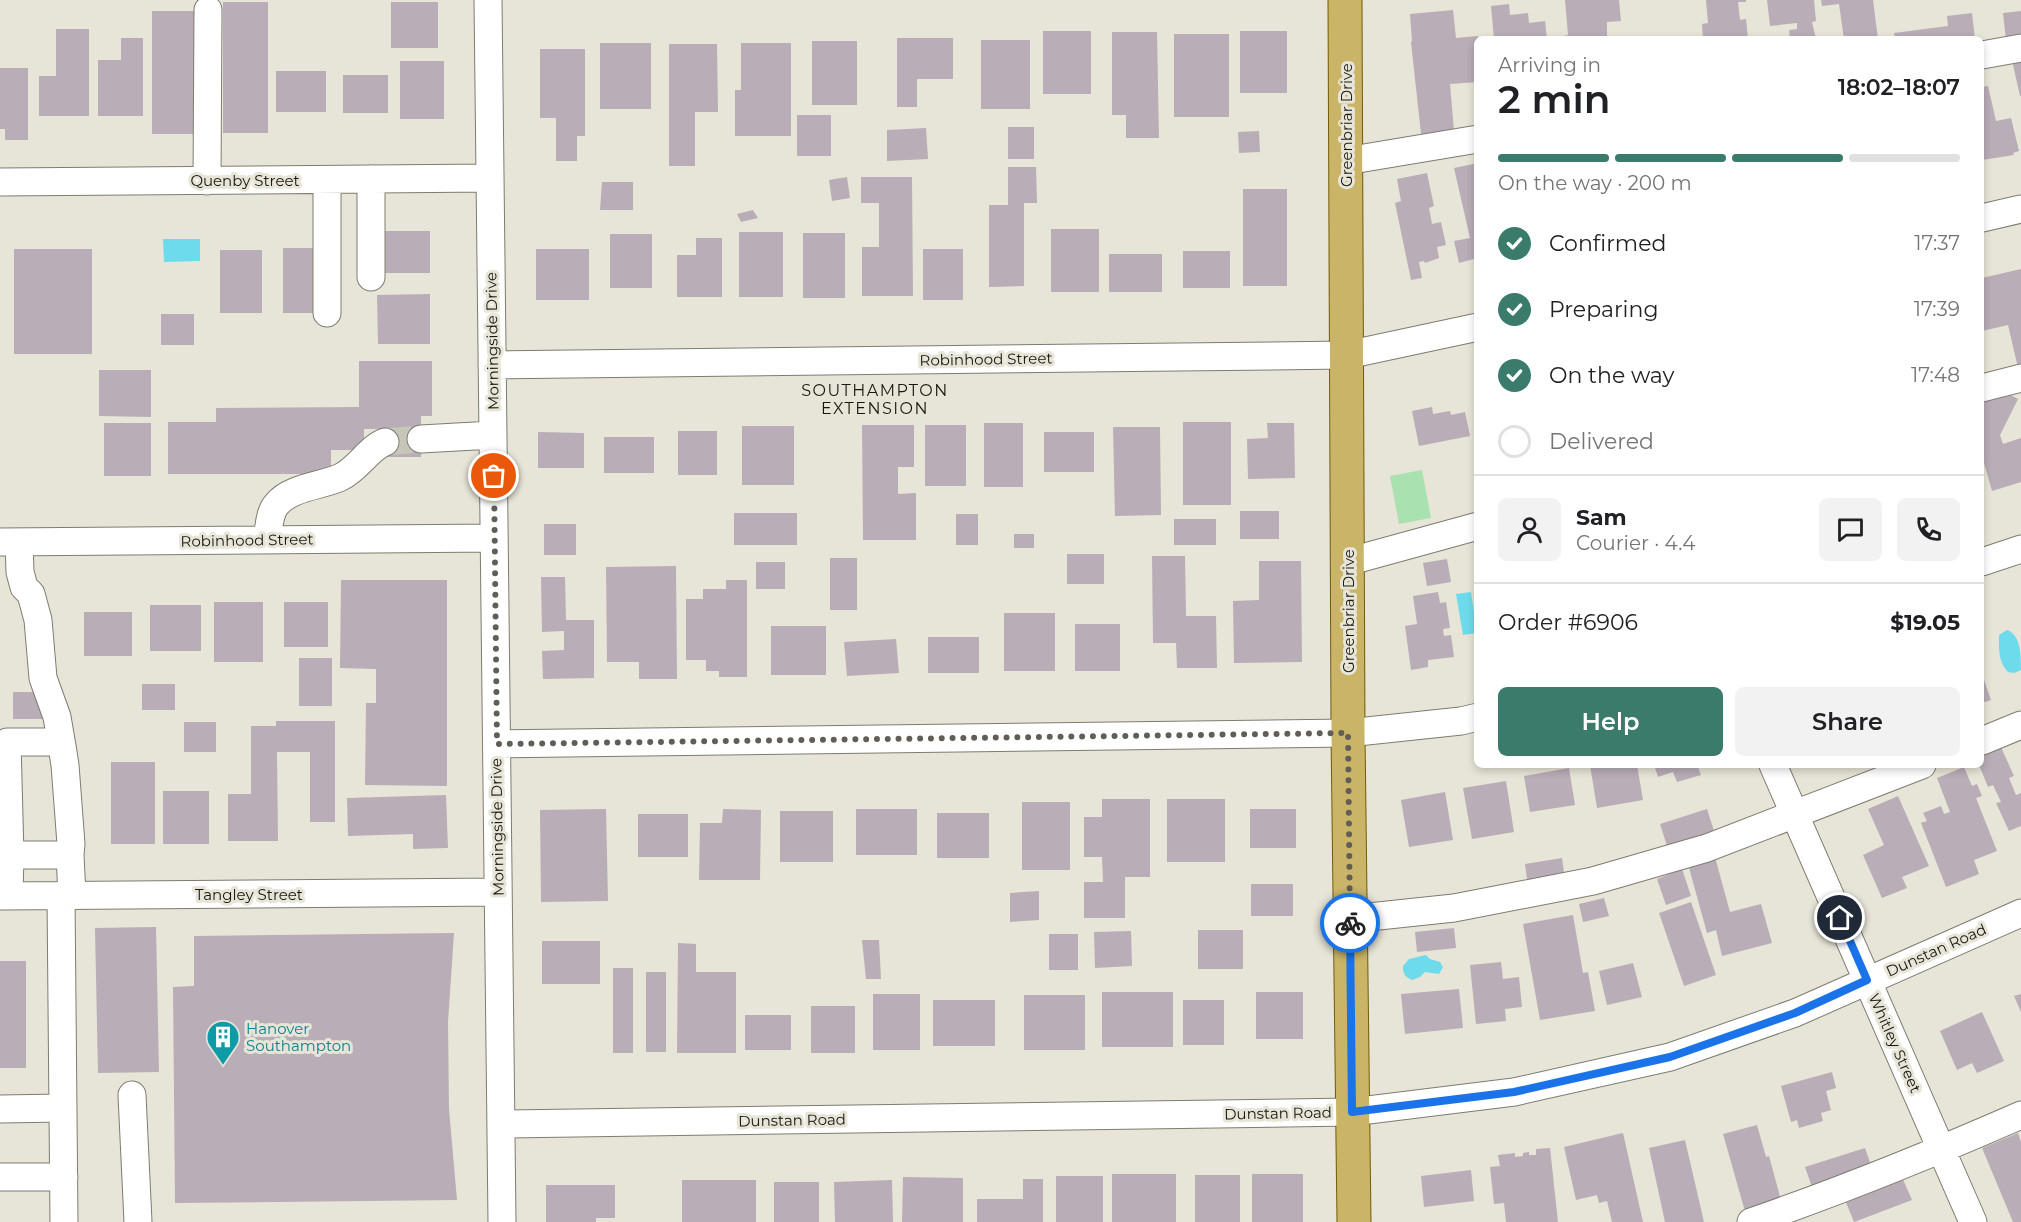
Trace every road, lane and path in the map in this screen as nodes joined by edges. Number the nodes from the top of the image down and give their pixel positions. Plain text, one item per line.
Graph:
1 (488, 0) edge
2 (1345, 0) edge
3 (208, 10) dead end
4 (2021, 48) edge
5 (1984, 55) edge
6 (1474, 140) edge
7 (1346, 161) junction
8 (490, 178) junction
9 (371, 179) junction
10 (327, 180) junction
11 (207, 181) junction
12 (0, 182) edge
13 (2021, 209) edge
14 (1984, 218) edge
15 (371, 277) dead end
16 (327, 313) dead end
17 (1474, 328) edge
18 (1347, 355) junction
19 (492, 365) junction
20 (2021, 378) edge
21 (1984, 387) edge
22 (493, 435) junction
23 (421, 439) tunnel mouth
24 (385, 442) tunnel mouth
25 (1474, 527) edge
26 (494, 537) junction
27 (267, 540) junction
28 (10, 542) edge
29 (2021, 549) edge
30 (1984, 561) edge
31 (1347, 562) junction
32 (1474, 718) edge
33 (2021, 726) edge
34 (1348, 733) junction
35 (1984, 740) edge
36 (4, 742) edge
37 (497, 744) junction
38 (62, 746) junction
39 (1774, 768) edge
40 (1915, 768) edge
41 (1796, 816) junction
42 (10, 855) junction
43 (70, 855) junction
44 (498, 892) junction
45 (67, 895) junction
46 (4, 896) edge
47 (2021, 913) edge
48 (1350, 919) junction
49 (1867, 980) junction
50 (132, 1095) dead end
51 (63, 1108) junction
52 (0, 1109) edge
53 (1352, 1112) junction
54 (2021, 1116) edge
55 (501, 1124) junction
56 (1941, 1150) junction
57 (0, 1177) edge
58 (64, 1177) junction
59 (64, 1222) edge
60 (138, 1222) edge
61 (502, 1222) edge
62 (1354, 1222) edge
63 (1751, 1222) edge
64 (1973, 1222) edge

1 - 8 street, Morningside Drive
2 - 7 main road, Greenbriar Drive
3 - 11 street
4 - 5 street
6 - 7 street
7 - 18 main road, Greenbriar Drive
8 - 9 street, Quenby Street
8 - 19 street, Morningside Drive
9 - 10 street, Quenby Street
9 - 15 street
10 - 11 street, Quenby Street
10 - 16 street
11 - 12 street, Quenby Street
13 - 14 street
17 - 18 street, Robinhood Street
18 - 19 street, Robinhood Street
18 - 31 main road, Greenbriar Drive
19 - 22 street, Morningside Drive
20 - 21 street
22 - 23 street
22 - 26 street, Morningside Drive
24 - 27 street
25 - 31 street
26 - 27 street, Robinhood Street
26 - 37 street, Morningside Drive
27 - 28 street, Robinhood Street
28 - 38 street
29 - 30 street
31 - 34 main road, Greenbriar Drive
32 - 34 street
33 - 35 street
34 - 37 street
34 - 48 main road, Greenbriar Drive
36 - 38 street
36 - 42 street
37 - 44 street, Morningside Drive
38 - 43 street
39 - 41 street, Whitley Street
40 - 41 street
41 - 48 street
41 - 49 street, Whitley Street
42 - 43 street
42 - 46 street
43 - 45 street
44 - 45 street, Tangley Street
44 - 55 street, Morningside Drive
45 - 46 street, Tangley Street
45 - 51 street
47 - 49 street, Dunstan Road
48 - 53 main road, Greenbriar Drive
49 - 53 street, Dunstan Road
49 - 56 street, Whitley Street
50 - 60 street
51 - 52 street
51 - 58 street
53 - 55 street, Dunstan Road
53 - 62 main road, Greenbriar Drive
54 - 56 street
55 - 61 street, Morningside Drive
56 - 63 street
56 - 64 street, Whitley Street
57 - 58 street
58 - 59 street

